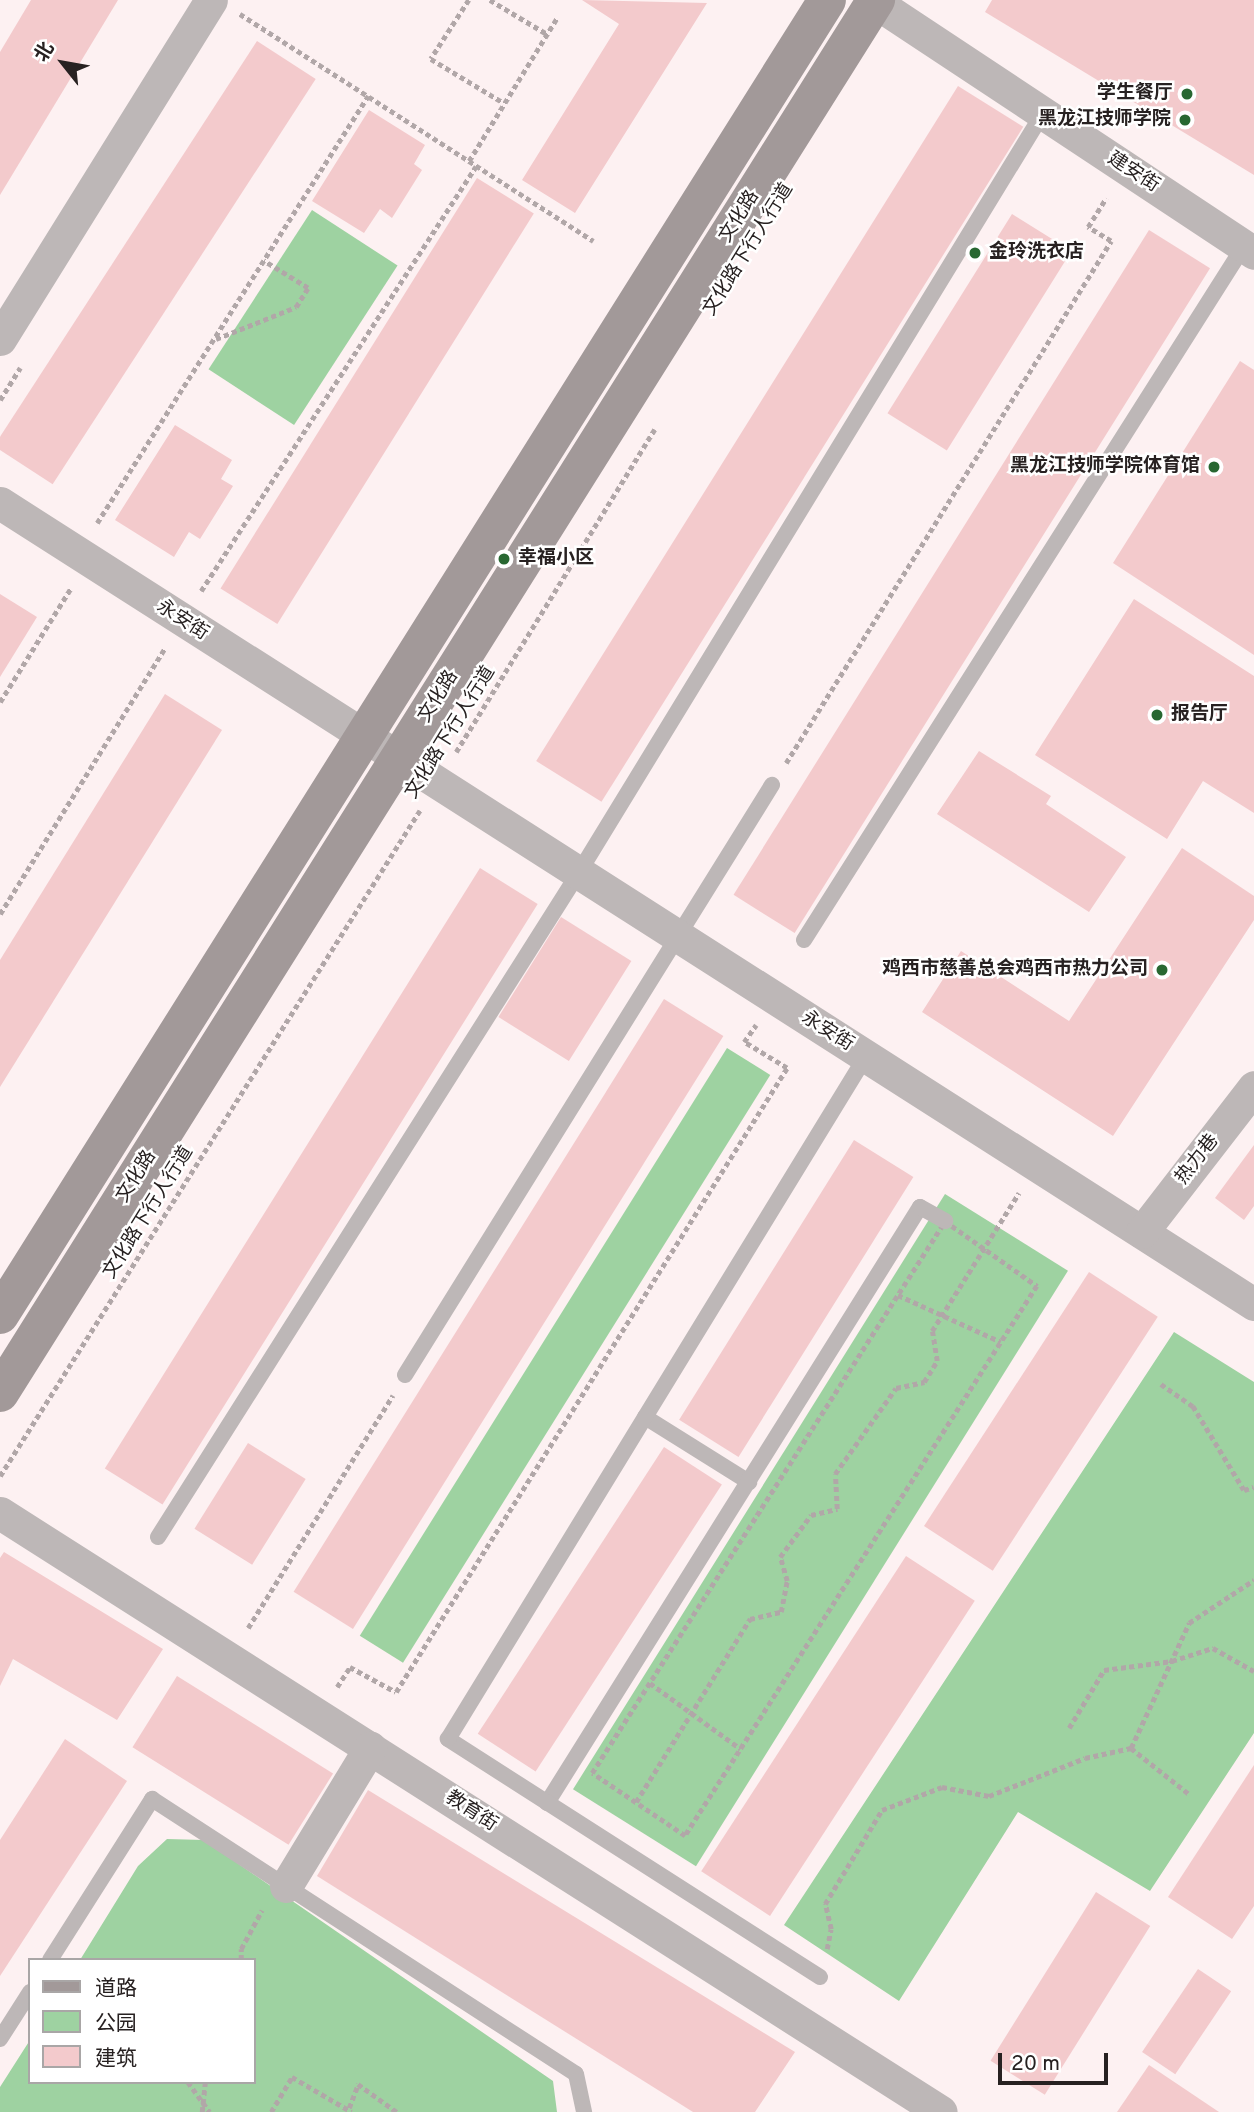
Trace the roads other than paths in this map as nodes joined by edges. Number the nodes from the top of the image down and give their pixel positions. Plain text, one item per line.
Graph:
1 (827, 0) edge
2 (874, 1) edge
3 (222, 4) edge
4 (1042, 113) junction
5 (1249, 249) edge
6 (0, 339) edge
7 (0, 503) edge
8 (364, 738) junction
9 (399, 760) junction
10 (772, 785) road end
11 (578, 874) junction
12 (679, 937) junction
13 (804, 940) dead end
14 (866, 1056) junction
15 (1254, 1087) edge
16 (944, 1221) road end
17 (1142, 1232) junction
18 (1254, 1304) edge
19 (0, 1315) edge
20 (405, 1375) road end
21 (0, 1393) edge
22 (645, 1417) junction
23 (749, 1482) junction
24 (0, 1513) edge
25 (158, 1536) dead end
26 (370, 1748) junction
27 (547, 1803) junction
28 (282, 1883) junction
29 (51, 1958) edge
30 (820, 1977) road end
31 (28, 1995) edge
32 (0, 2039) edge
33 (897, 2100) edge
34 (584, 2112) edge
35 (941, 2112) edge

1 - 8 main road
2 - 4 street, 建安街
2 - 9 main road, 文化路
3 - 6 street
4 - 5 street, 建安街
4 - 11 lane
5 - 13 lane
7 - 8 street, 永安街
8 - 9 street, 永安街
8 - 19 main road
9 - 11 street, 永安街
9 - 21 main road, 文化路
10 - 12 lane
11 - 12 street, 永安街
11 - 25 lane
12 - 14 street, 永安街
12 - 20 lane
14 - 17 street, 永安街
14 - 22 lane
15 - 17 street, 热力巷
16 - 23 lane
17 - 18 street, 永安街
22 - 23 lane
22 - 27 lane
23 - 27 lane
24 - 26 street, 教育街
26 - 28 street
26 - 33 street, 教育街
27 - 30 lane
28 - 29 lane
28 - 34 lane
31 - 32 lane
33 - 35 street, 教育街

